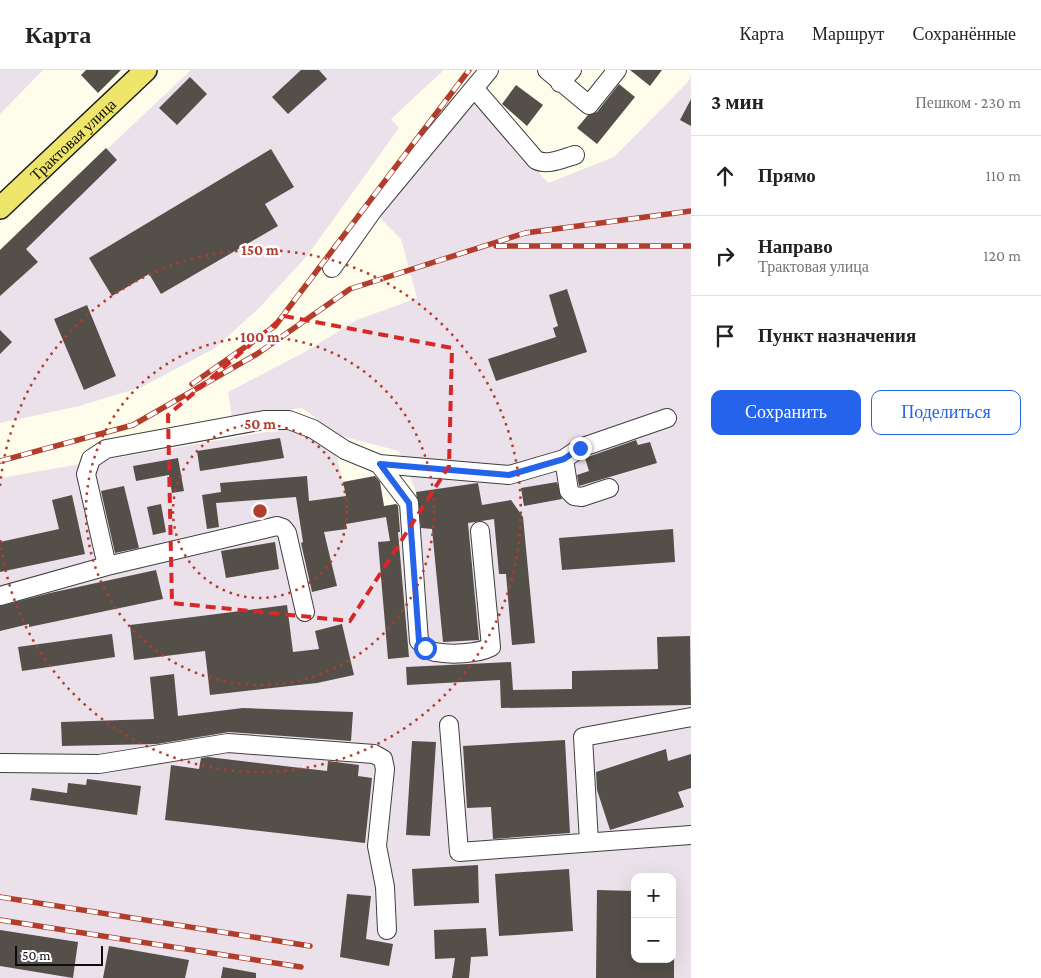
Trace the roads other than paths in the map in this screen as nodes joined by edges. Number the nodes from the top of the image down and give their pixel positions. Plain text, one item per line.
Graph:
1 (146, 70) edge
2 (489, 70) edge
3 (547, 70) edge
4 (617, 70) edge
5 (565, 78) edge
6 (474, 88) junction
7 (575, 155) dead end
8 (0, 208) edge
9 (332, 268) dead end
10 (667, 418) dead end
11 (564, 459) junction
12 (380, 464) junction
13 (609, 488) dead end
14 (480, 531) dead end
15 (107, 566) junction
16 (0, 596) edge
17 (305, 612) dead end
18 (691, 716) edge
19 (449, 725) dead end
20 (0, 763) edge
21 (691, 835) edge
22 (589, 842) junction
23 (387, 930) dead end

1 - 8 main road, Трактовая улица
2 - 6 lane
3 - 5 lane
4 - 5 lane
6 - 7 lane
6 - 9 lane
10 - 11 lane
11 - 12 lane
11 - 13 lane
12 - 14 lane
12 - 15 lane
15 - 16 lane
15 - 17 lane
18 - 22 lane
19 - 22 lane
20 - 23 lane
21 - 22 lane

